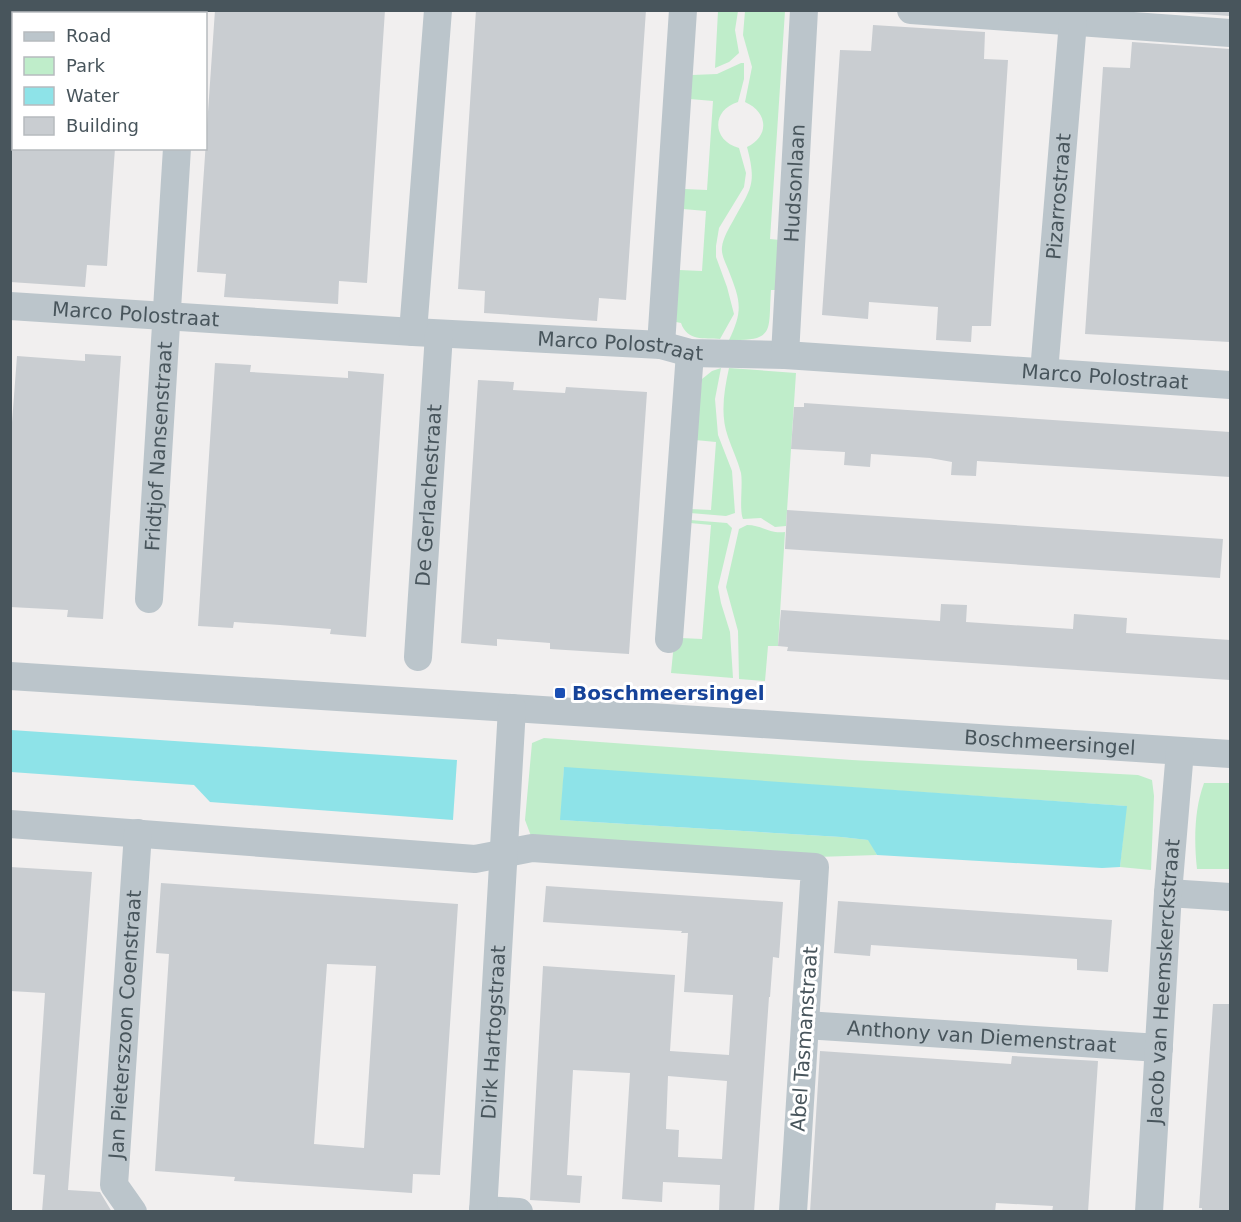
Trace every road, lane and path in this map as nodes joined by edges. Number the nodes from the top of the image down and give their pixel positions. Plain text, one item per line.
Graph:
1 (438, 10) edge
2 (683, 10) edge
3 (804, 10) edge
4 (911, 10) edge
5 (1058, 18) edge
6 (1230, 33) edge
7 (177, 150) edge
8 (10, 306) edge
9 (167, 316) junction
10 (426, 333) junction
11 (660, 345) junction
12 (690, 353) junction
13 (785, 355) junction
14 (1044, 372) junction
15 (1230, 385) edge
16 (149, 599) dead end
17 (669, 639) dead end
18 (418, 657) dead end
19 (10, 676) edge
20 (512, 708) junction
21 (1180, 751) junction
22 (1230, 754) edge
23 (10, 824) edge
24 (138, 833) junction
25 (503, 853) junction
26 (1168, 893) junction
27 (1230, 897) edge
28 (805, 1025) junction
29 (1159, 1048) junction
30 (483, 1211) edge
31 (133, 1212) edge
32 (519, 1212) edge
33 (793, 1212) edge
34 (1149, 1212) edge

1 - 10 street, De Gerlachestraat
2 - 11 street
3 - 13 street, Hudsonlaan
4 - 5 street
5 - 6 street
5 - 14 street, Pizarrostraat
7 - 9 street, Fridtjof Nansenstraat
8 - 9 street, Marco Polostraat
9 - 10 street, Marco Polostraat
9 - 16 street, Fridtjof Nansenstraat
10 - 11 street, Marco Polostraat
10 - 18 street, De Gerlachestraat
11 - 12 street, Marco Polostraat
12 - 13 street, Marco Polostraat
12 - 17 street
13 - 14 street, Marco Polostraat
14 - 15 street, Marco Polostraat
19 - 20 street, Boschmeersingel
20 - 21 street, Boschmeersingel
20 - 25 street
21 - 22 street, Boschmeersingel
21 - 26 street, Jacob van Heemskerckstraat
23 - 24 street
24 - 25 street
24 - 31 street, Jan Pieterszoon Coenstraat
25 - 28 street, Abel Tasmanstraat
25 - 30 street, Dirk Hartogstraat
26 - 27 street
26 - 29 street, Jacob van Heemskerckstraat
28 - 29 street, Anthony van Diemenstraat
28 - 33 street, Abel Tasmanstraat
29 - 34 street, Jacob van Heemskerckstraat
30 - 32 street

